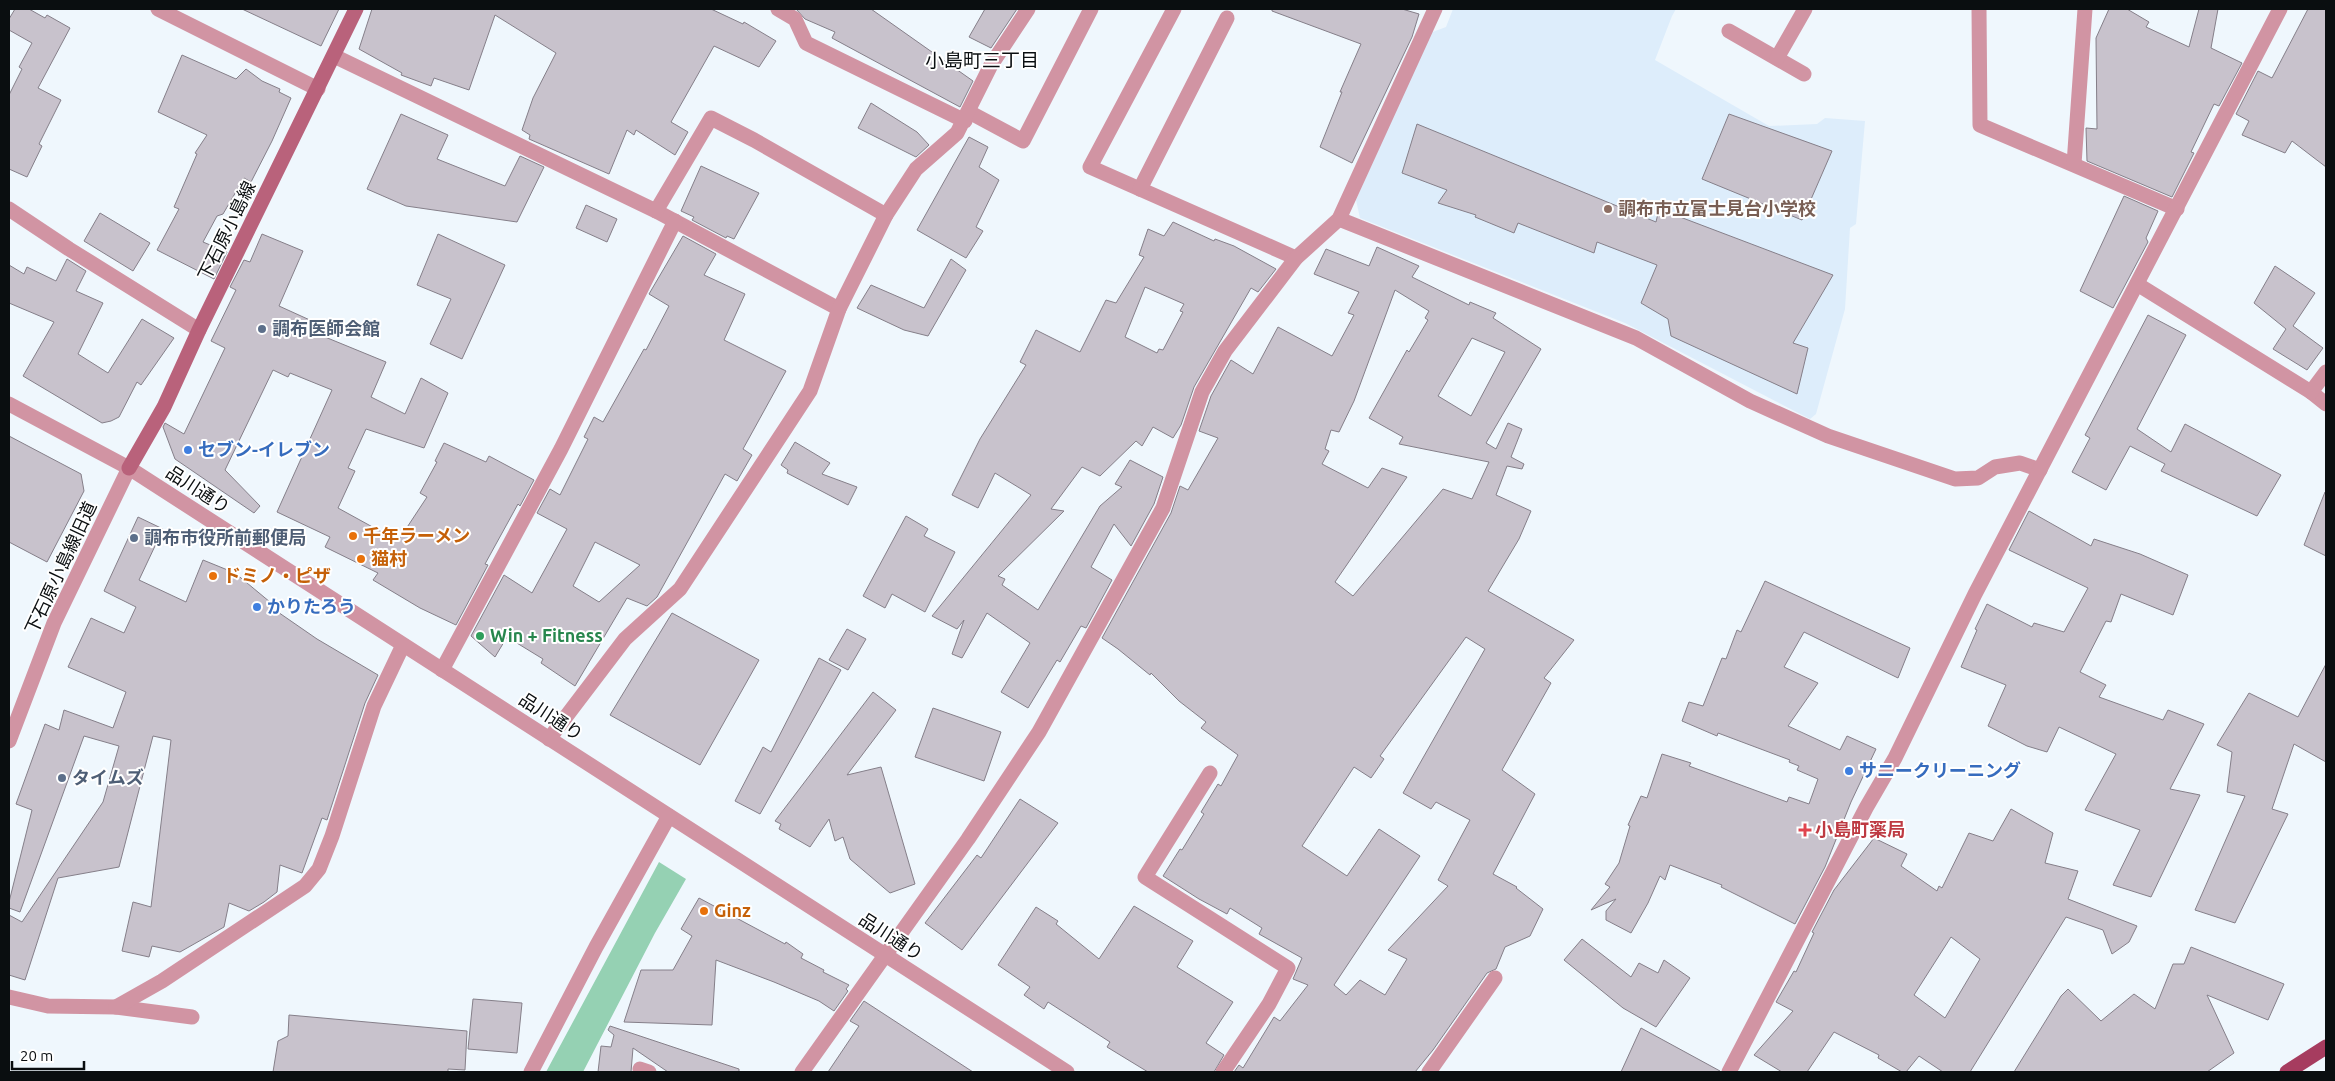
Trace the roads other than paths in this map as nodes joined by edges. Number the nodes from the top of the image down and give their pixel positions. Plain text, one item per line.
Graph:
1 (159, 9) edge
2 (356, 9) edge
3 (778, 9) edge
4 (1028, 9) edge
5 (1091, 9) edge
6 (1174, 9) edge
7 (1435, 9) edge
8 (1804, 9) edge
9 (1979, 9) edge
10 (2085, 9) edge
11 (2280, 9) edge
12 (798, 14) edge
13 (1227, 18) dead end
14 (1729, 31) dead end
15 (334, 56) junction
16 (1777, 58) junction
17 (1804, 74) dead end
18 (318, 89) junction
19 (967, 117) junction
20 (2074, 164) junction
21 (1140, 189) junction
22 (9, 209) edge
23 (2177, 209) junction
24 (656, 211) junction
25 (886, 215) junction
26 (1339, 220) junction
27 (675, 222) junction
28 (1296, 258) junction
29 (2136, 284) junction
30 (839, 309) junction
31 (199, 330) junction
32 (2326, 372) edge
33 (2311, 392) junction
34 (9, 404) edge
35 (2326, 404) edge
36 (129, 468) junction
37 (2040, 470) junction
38 (403, 644) junction
39 (442, 670) junction
40 (549, 739) junction
41 (9, 741) edge
42 (1210, 773) dead end
43 (669, 816) junction
44 (885, 955) junction
45 (1494, 978) dead end
46 (9, 997) edge
47 (116, 1007) junction
48 (192, 1017) dead end
49 (2326, 1047) edge
50 (532, 1072) edge
51 (802, 1072) edge
52 (1066, 1072) edge
53 (1223, 1072) edge
54 (1429, 1072) edge
55 (1729, 1072) edge
56 (2287, 1072) edge

1 - 18 street
2 - 15 main road, 下石原小島線
3 - 12 street
4 - 19 street
5 - 19 street
6 - 21 street
7 - 26 street
8 - 16 street
9 - 20 street
10 - 20 street
11 - 23 street
12 - 19 street
13 - 21 street
14 - 16 street
15 - 18 main road, 下石原小島線
15 - 24 street
16 - 17 street
18 - 31 main road, 下石原小島線
19 - 25 street
20 - 23 street
21 - 28 street
22 - 31 street
23 - 29 street
24 - 25 street
24 - 27 street
25 - 30 street
26 - 28 street
26 - 37 street
27 - 30 street
27 - 39 street
28 - 44 street
29 - 33 street
29 - 37 street
30 - 40 street
31 - 36 main road, 下石原小島線
32 - 33 street
33 - 35 street
34 - 36 street, 品川通り
36 - 38 street, 品川通り
36 - 41 street, 下石原小島線旧道
37 - 55 street
38 - 39 street, 品川通り
38 - 47 street
39 - 40 street, 品川通り
40 - 43 street, 品川通り
42 - 53 street
43 - 44 street, 品川通り
43 - 50 street
44 - 51 street
44 - 52 street, 品川通り
45 - 54 street
46 - 47 street
47 - 48 street
49 - 56 main road

